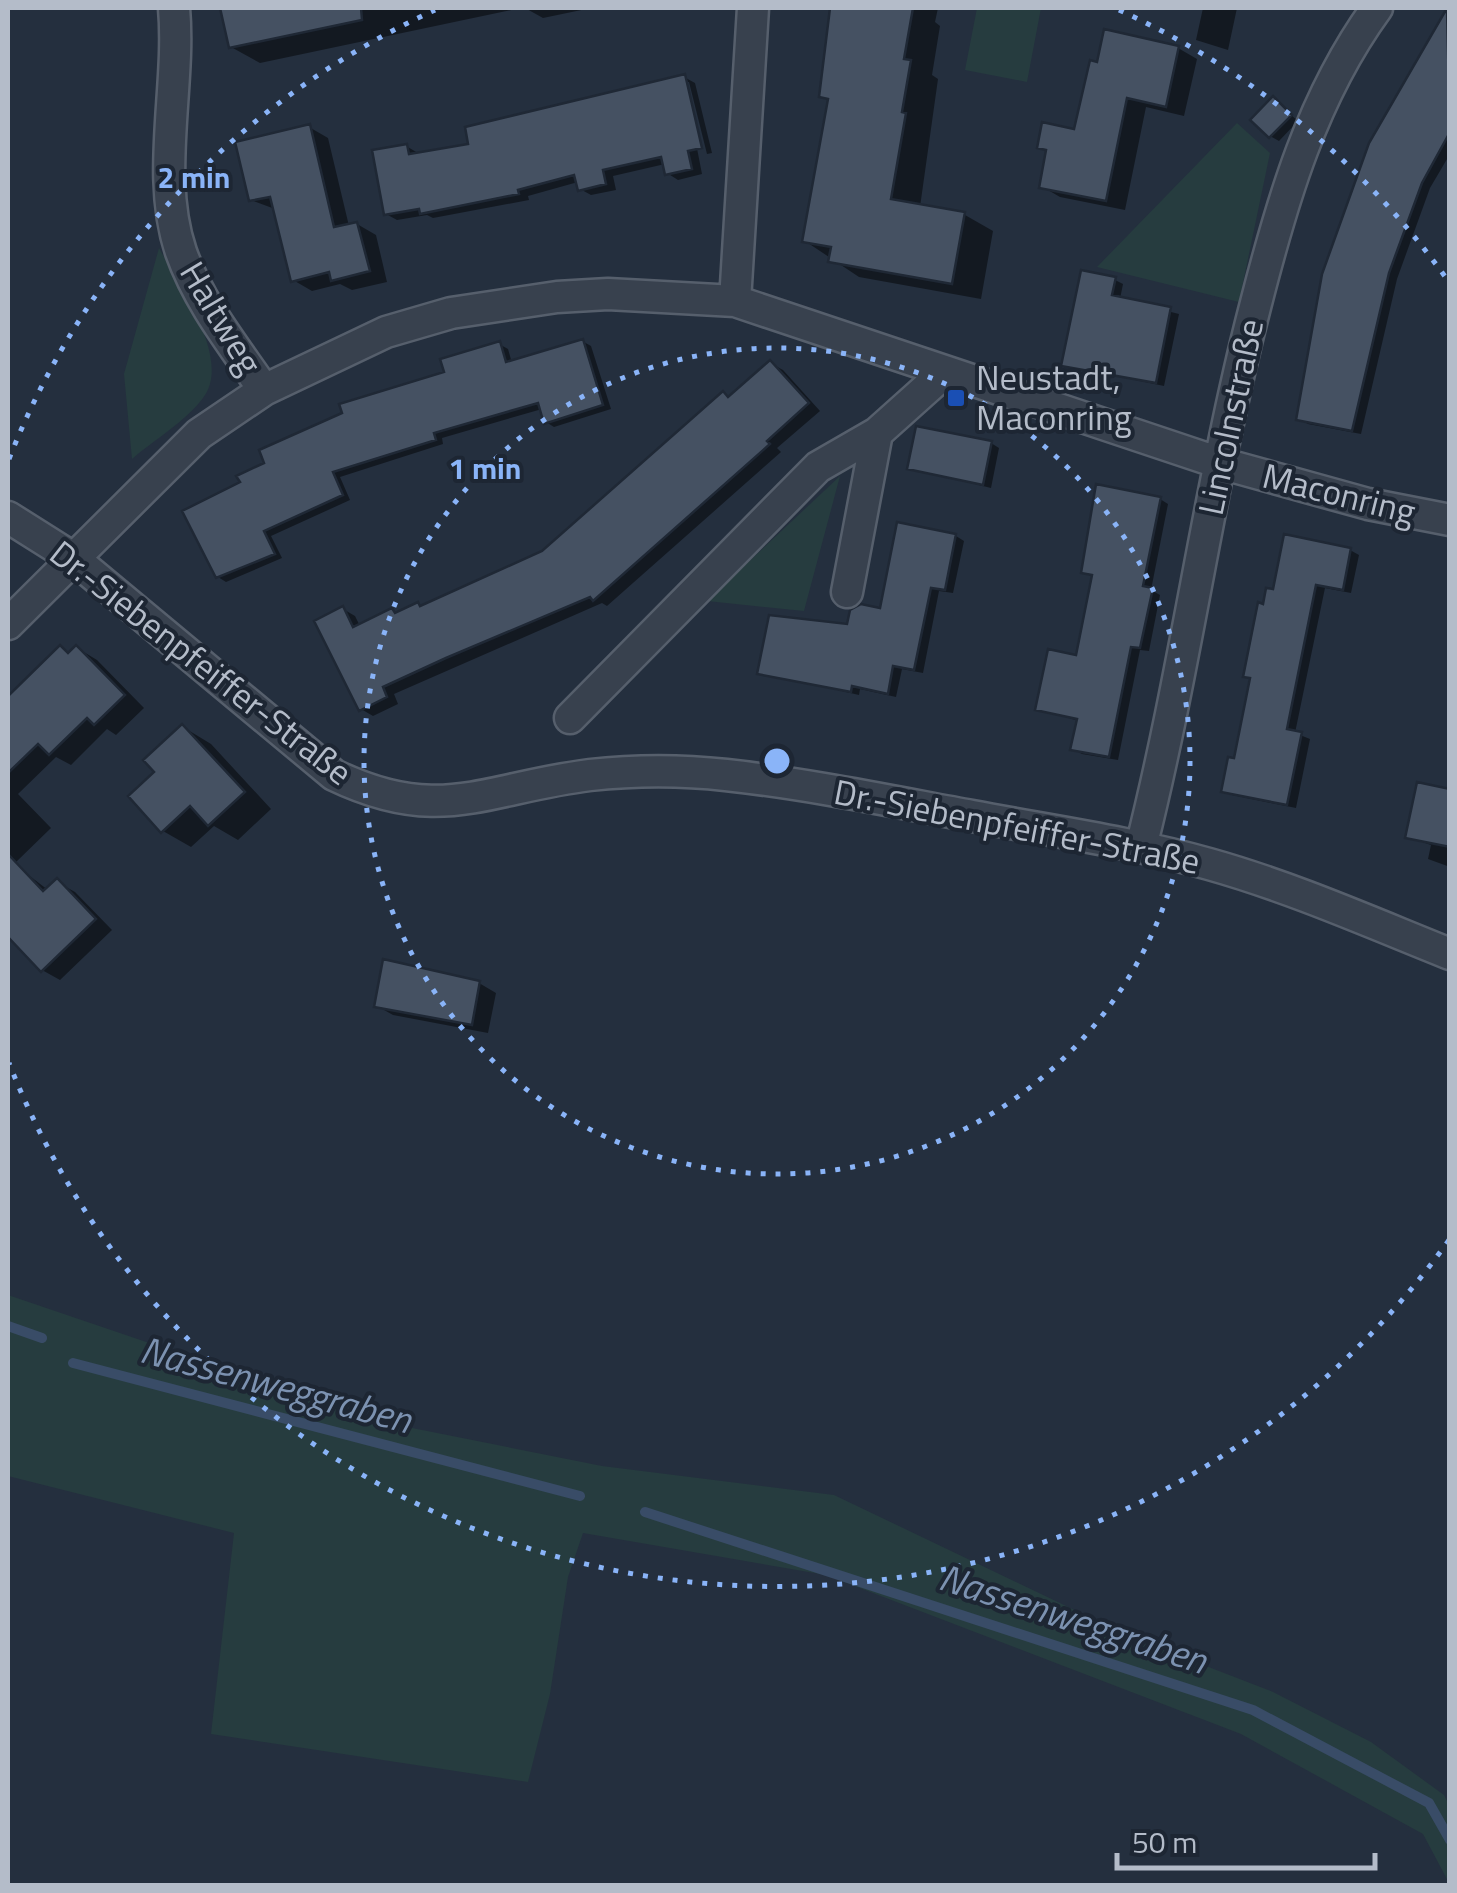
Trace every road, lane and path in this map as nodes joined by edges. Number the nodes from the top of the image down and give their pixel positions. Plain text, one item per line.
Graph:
1 (174, 8) edge
2 (753, 8) edge
3 (1377, 8) edge
4 (734, 301) junction
5 (944, 373) junction
6 (264, 390) junction
7 (878, 433) junction
8 (1220, 463) junction
9 (8, 517) edge
10 (1450, 520) edge
11 (72, 558) junction
12 (848, 592) dead end
13 (8, 624) edge
14 (570, 718) dead end
15 (1141, 847) junction
16 (1450, 954) edge

1 - 6 street, Haltweg
2 - 4 street
3 - 8 street, Lincolnstraße
4 - 5 street, Maconring
4 - 6 street, Maconring
5 - 7 street
5 - 8 street, Maconring
6 - 11 street, Maconring
7 - 12 street
7 - 14 street
8 - 10 street, Maconring
8 - 15 street, Lincolnstraße
9 - 11 street, Dr.-Siebenpfeiffer-Straße
11 - 13 street, Maconring
11 - 15 street, Dr.-Siebenpfeiffer-Straße
15 - 16 street, Dr.-Siebenpfeiffer-Straße

